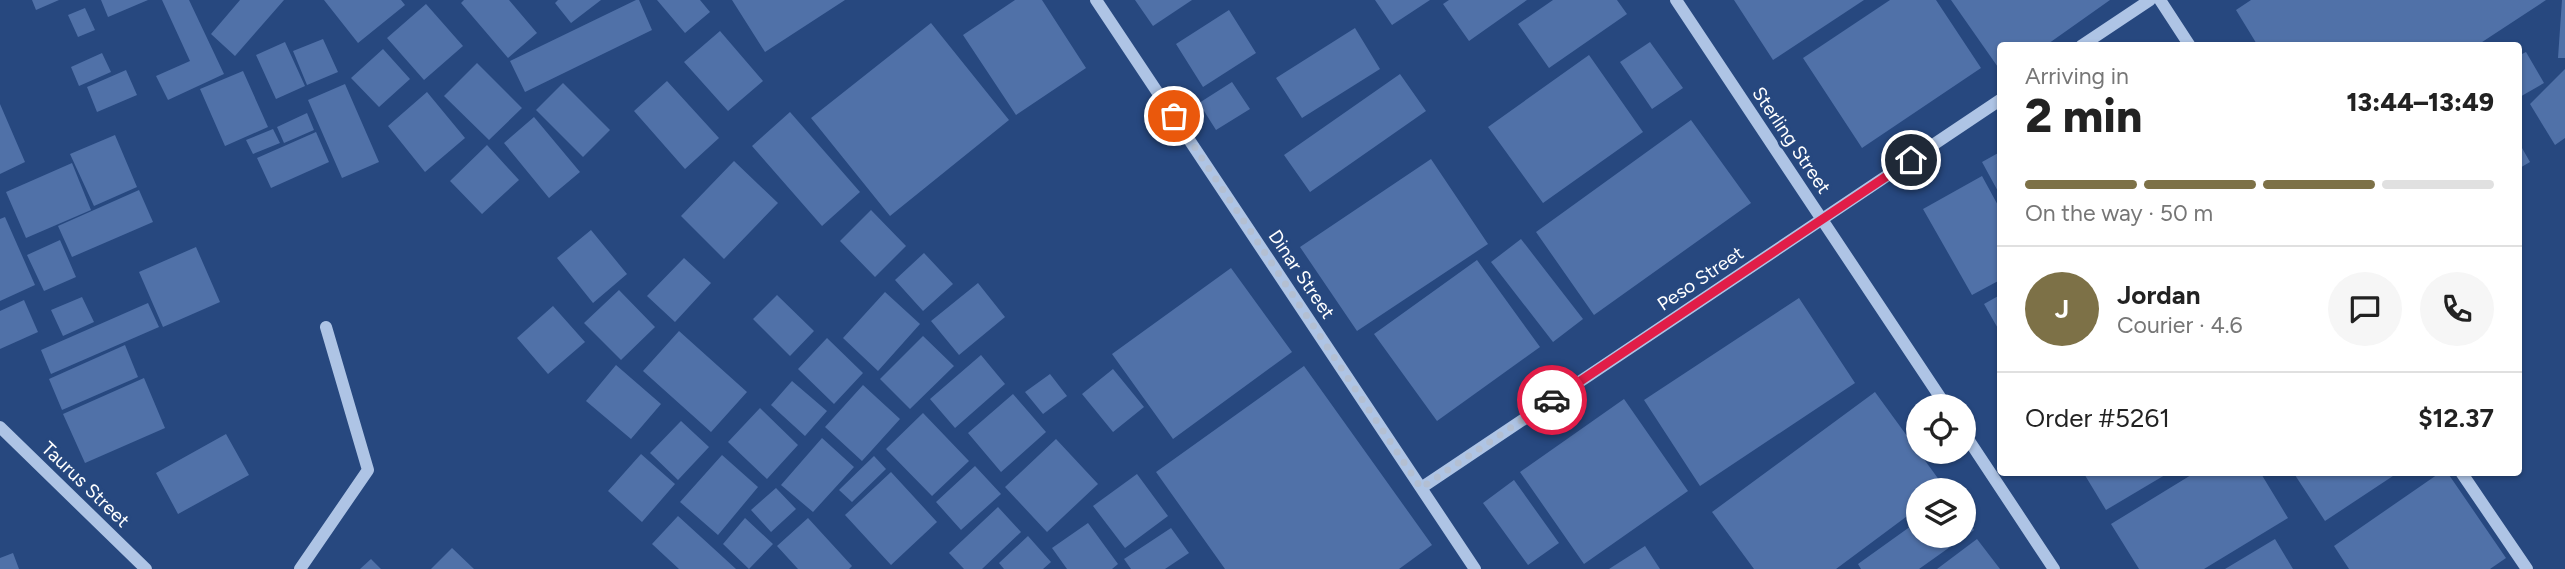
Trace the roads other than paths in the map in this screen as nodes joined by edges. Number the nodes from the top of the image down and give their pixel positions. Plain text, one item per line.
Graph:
1 (1096, 0) edge
2 (1676, 0) edge
3 (2150, 0) edge
4 (2160, 0) edge
5 (2087, 42) edge
6 (2187, 42) edge
7 (1997, 102) edge
8 (1822, 220) junction
9 (326, 327) dead end
10 (1938, 394) edge
11 (0, 428) edge
12 (1976, 451) edge
13 (2464, 476) edge
14 (1421, 488) junction
15 (146, 569) edge
16 (300, 569) edge
17 (1475, 569) edge
18 (2054, 569) edge
19 (2527, 569) edge

1 - 14 street, Dinar Street
2 - 8 street, Sterling Street
3 - 5 street
4 - 6 street
7 - 8 street, Peso Street
8 - 10 street, Sterling Street
8 - 14 street, Peso Street
9 - 16 street
11 - 15 street, Taurus Street
12 - 18 street
13 - 19 street
14 - 17 street, Dinar Street

